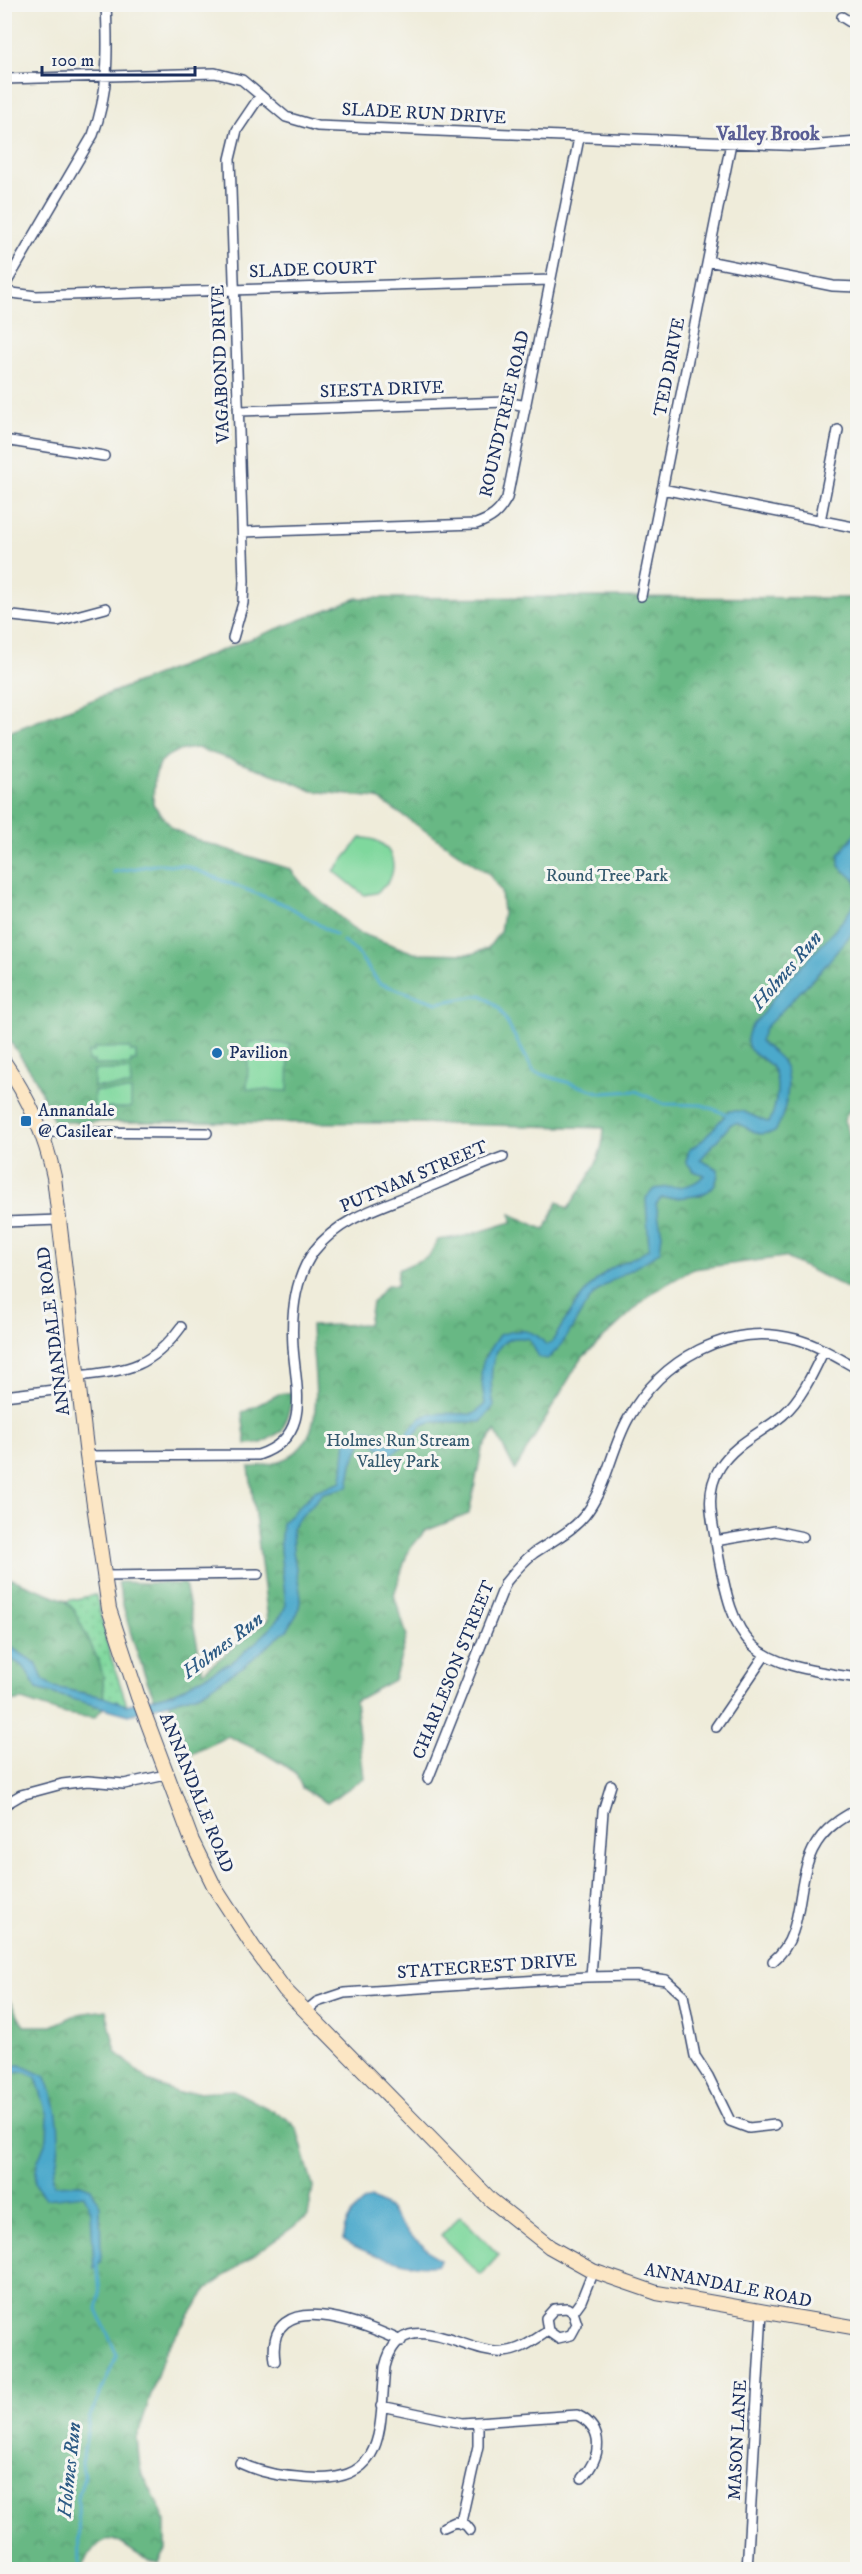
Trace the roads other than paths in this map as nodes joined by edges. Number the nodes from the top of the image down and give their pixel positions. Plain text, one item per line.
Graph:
1 (106, 4) edge
2 (842, 17) dead end
3 (858, 27) edge
4 (105, 78) junction
5 (4, 79) edge
6 (260, 96) junction
7 (579, 138) junction
8 (858, 142) edge
9 (731, 143) junction
10 (708, 261) junction
11 (551, 280) junction
12 (4, 287) edge
13 (858, 287) edge
14 (235, 289) junction
15 (4, 292) edge
16 (526, 406) junction
17 (239, 411) junction
18 (838, 430) dead end
19 (4, 440) edge
20 (105, 456) dead end
21 (662, 489) junction
22 (820, 521) junction
23 (858, 528) edge
24 (243, 532) junction
25 (641, 596) dead end
26 (106, 608) dead end
27 (4, 615) edge
28 (233, 638) dead end
29 (4, 1062) edge
30 (43, 1132) junction
31 (207, 1133) dead end
32 (503, 1157) dead end
33 (59, 1220) junction
34 (4, 1222) edge
35 (181, 1327) dead end
36 (824, 1350) junction
37 (858, 1370) edge
38 (79, 1382) junction
39 (4, 1396) edge
40 (87, 1456) junction
41 (804, 1537) dead end
42 (716, 1541) junction
43 (258, 1574) dead end
44 (103, 1576) junction
45 (765, 1655) junction
46 (858, 1678) edge
47 (716, 1727) dead end
48 (166, 1775) junction
49 (428, 1779) dead end
50 (611, 1785) dead end
51 (4, 1805) edge
52 (858, 1809) edge
53 (773, 1961) dead end
54 (591, 1977) junction
55 (306, 2011) junction
56 (775, 2125) dead end
57 (593, 2271) junction
58 (573, 2312) junction
59 (762, 2312) junction
60 (858, 2328) edge
61 (548, 2331) junction
62 (401, 2341) junction
63 (274, 2361) dead end
64 (381, 2406) junction
65 (478, 2423) junction
66 (240, 2463) dead end
67 (582, 2478) dead end
68 (461, 2522) junction
69 (444, 2527) dead end
70 (470, 2530) dead end
71 (747, 2570) edge

1 - 4 street
2 - 3 street
4 - 5 street, SLADE RUN DRIVE
4 - 6 street, SLADE RUN DRIVE
4 - 12 street
6 - 7 street, SLADE RUN DRIVE
6 - 14 street, VAGABOND DRIVE
7 - 9 street, SLADE RUN DRIVE
7 - 11 street, ROUNDTREE ROAD
8 - 9 street, SLADE RUN DRIVE
9 - 10 street, TED DRIVE
10 - 13 street
10 - 21 street, TED DRIVE
11 - 14 street, SLADE COURT
11 - 16 street, ROUNDTREE ROAD
14 - 15 street, SLADE COURT
14 - 17 street, VAGABOND DRIVE
16 - 17 street, SIESTA DRIVE
16 - 24 street, ROUNDTREE ROAD
17 - 24 street, VAGABOND DRIVE
18 - 22 street
19 - 20 street
21 - 22 street
21 - 25 street, TED DRIVE
22 - 23 street
24 - 28 street, VAGABOND DRIVE
26 - 27 street
29 - 30 main road, ANNANDALE ROAD
30 - 31 street
30 - 33 main road, ANNANDALE ROAD
32 - 40 street, PUTNAM STREET
33 - 34 street
33 - 38 main road, ANNANDALE ROAD
35 - 38 street
36 - 37 street, CHARLESON STREET
36 - 42 street
36 - 49 street, CHARLESON STREET
38 - 39 street
38 - 40 main road, ANNANDALE ROAD
40 - 44 main road, ANNANDALE ROAD
41 - 42 street
42 - 45 street
43 - 44 street
44 - 48 main road, ANNANDALE ROAD
45 - 46 street
45 - 47 street
48 - 51 street
48 - 55 main road, ANNANDALE ROAD
50 - 54 street
52 - 53 street
54 - 55 street, STATECREST DRIVE
54 - 56 street, STATECREST DRIVE
55 - 57 main road, ANNANDALE ROAD
57 - 58 street
57 - 59 main road, ANNANDALE ROAD
58 - 61 street
58 - 61 street
59 - 60 main road, ANNANDALE ROAD
59 - 71 street, MASON LANE
61 - 62 street
62 - 63 street
62 - 64 street
64 - 65 street
64 - 66 street
65 - 67 street
65 - 68 street
68 - 69 street
68 - 70 street

